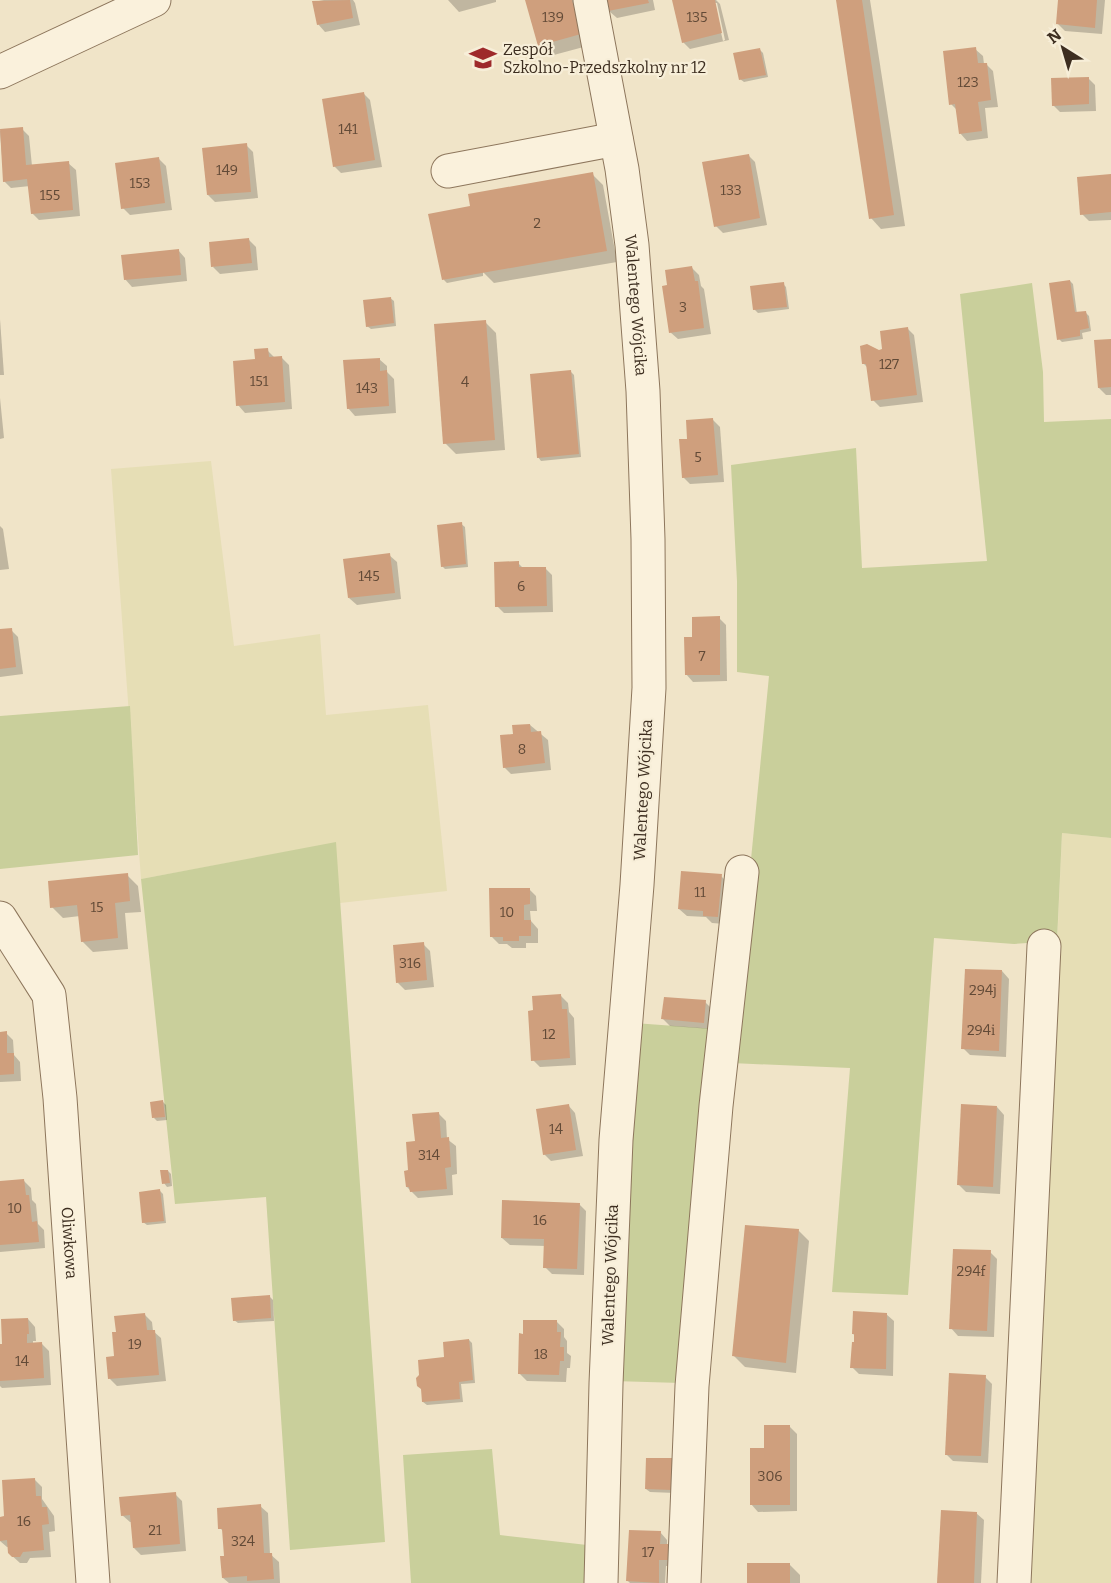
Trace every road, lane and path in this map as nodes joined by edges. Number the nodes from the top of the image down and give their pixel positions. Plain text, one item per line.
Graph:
1 (153, 0) edge
2 (590, 0) edge
3 (0, 72) edge
4 (616, 139) junction
5 (448, 171) dead end
6 (742, 872) dead end
7 (0, 918) edge
8 (1044, 946) dead end
9 (93, 1583) edge
10 (600, 1583) edge
11 (684, 1583) edge
12 (1014, 1583) edge

1 - 3 street
2 - 4 street, Walentego Wójcika
4 - 5 street
4 - 10 street, Walentego Wójcika
6 - 11 street
7 - 9 street, Oliwkowa
8 - 12 street

